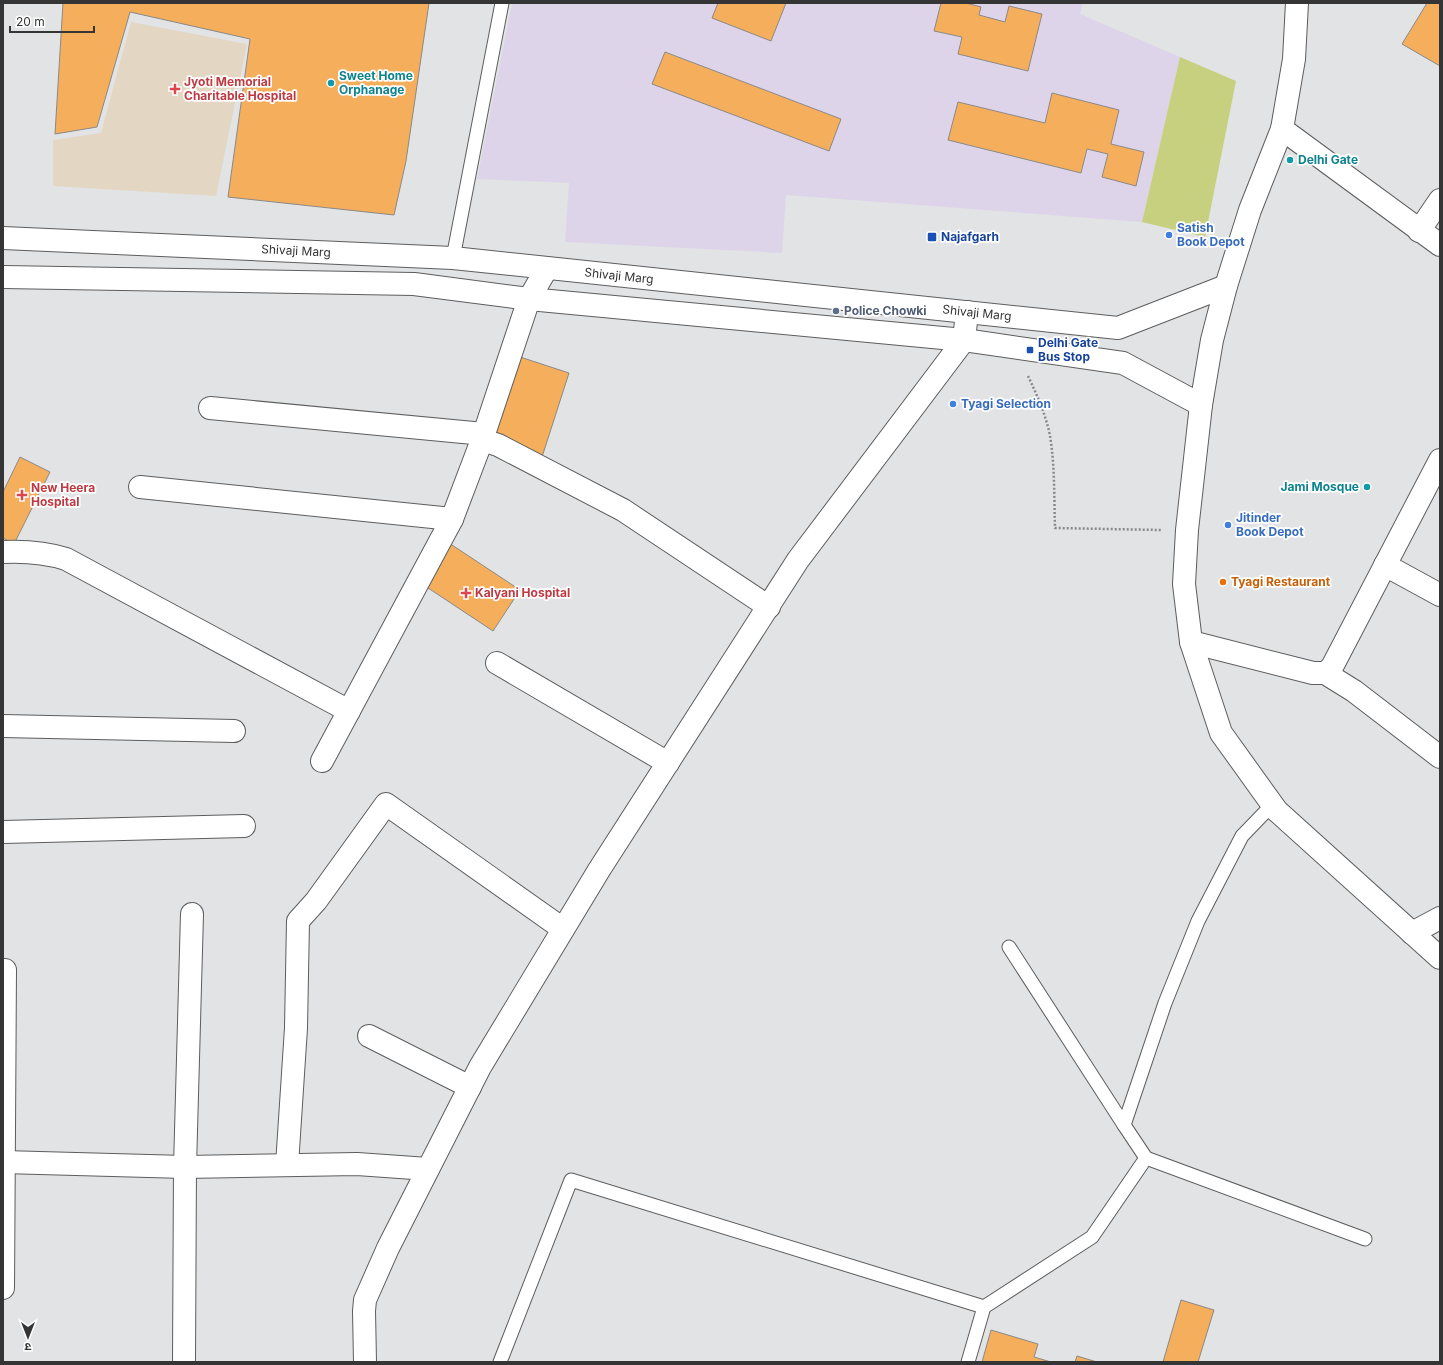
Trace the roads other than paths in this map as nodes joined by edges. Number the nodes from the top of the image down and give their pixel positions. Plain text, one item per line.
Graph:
1 (502, 3) edge
2 (1297, 3) edge
3 (1282, 128) junction
4 (1440, 200) edge
5 (1419, 230) junction
6 (3, 238) edge
7 (163, 245) junction
8 (1440, 245) edge
9 (453, 258) junction
10 (547, 268) junction
11 (3, 277) edge
12 (161, 280) junction
13 (1226, 286) junction
14 (529, 299) junction
15 (967, 312) junction
16 (964, 340) junction
17 (1200, 405) junction
18 (210, 408) dead end
19 (483, 437) junction
20 (1440, 460) edge
21 (140, 487) dead end
22 (452, 519) junction
23 (3, 552) edge
24 (1385, 565) junction
25 (1440, 595) edge
26 (769, 607) junction
27 (1191, 642) junction
28 (497, 663) dead end
29 (1325, 673) junction
30 (349, 711) junction
31 (3, 726) edge
32 (234, 731) dead end
33 (1440, 757) edge
34 (322, 760) dead end
35 (668, 763) junction
36 (1272, 805) junction
37 (244, 826) dead end
38 (3, 832) edge
39 (192, 914) dead end
40 (1440, 918) edge
41 (564, 929) junction
42 (1412, 933) junction
43 (1009, 947) dead end
44 (1440, 958) edge
45 (4, 970) dead end
46 (369, 1036) dead end
47 (470, 1087) junction
48 (1124, 1125) junction
49 (1146, 1158) junction
50 (4, 1162) edge
51 (287, 1165) junction
52 (185, 1167) junction
53 (428, 1168) junction
54 (1365, 1239) dead end
55 (3, 1288) edge
56 (984, 1307) junction
57 (184, 1362) edge
58 (365, 1362) edge
59 (500, 1362) edge
60 (968, 1362) edge

1 - 9 lane
2 - 3 street
3 - 5 street
3 - 13 street
4 - 5 street
5 - 8 street
6 - 7 street, Shivaji Marg
7 - 9 street, Shivaji Marg
7 - 12 street
9 - 10 street, Shivaji Marg
10 - 14 street
10 - 15 street, Shivaji Marg
11 - 12 street
12 - 14 street
13 - 15 street, Shivaji Marg
13 - 17 street
14 - 16 street
14 - 19 street
15 - 16 street
16 - 17 street
16 - 26 street
17 - 27 street
18 - 19 street
19 - 22 street
19 - 26 street
20 - 24 street
21 - 22 street
22 - 30 street
23 - 30 street
24 - 25 street
24 - 29 street
26 - 35 street
27 - 29 street
27 - 36 street
28 - 35 street
29 - 33 street
30 - 34 street
31 - 32 street
35 - 41 street
36 - 42 street
36 - 48 lane
37 - 38 street
39 - 52 street
40 - 42 street
41 - 47 street
41 - 51 street
42 - 44 street
43 - 48 lane
45 - 50 street
46 - 47 street
47 - 53 street
48 - 49 lane
49 - 54 lane
49 - 56 lane
50 - 52 street
50 - 55 street
51 - 52 street
51 - 53 street
52 - 57 street
53 - 58 street
56 - 59 lane
56 - 60 lane

